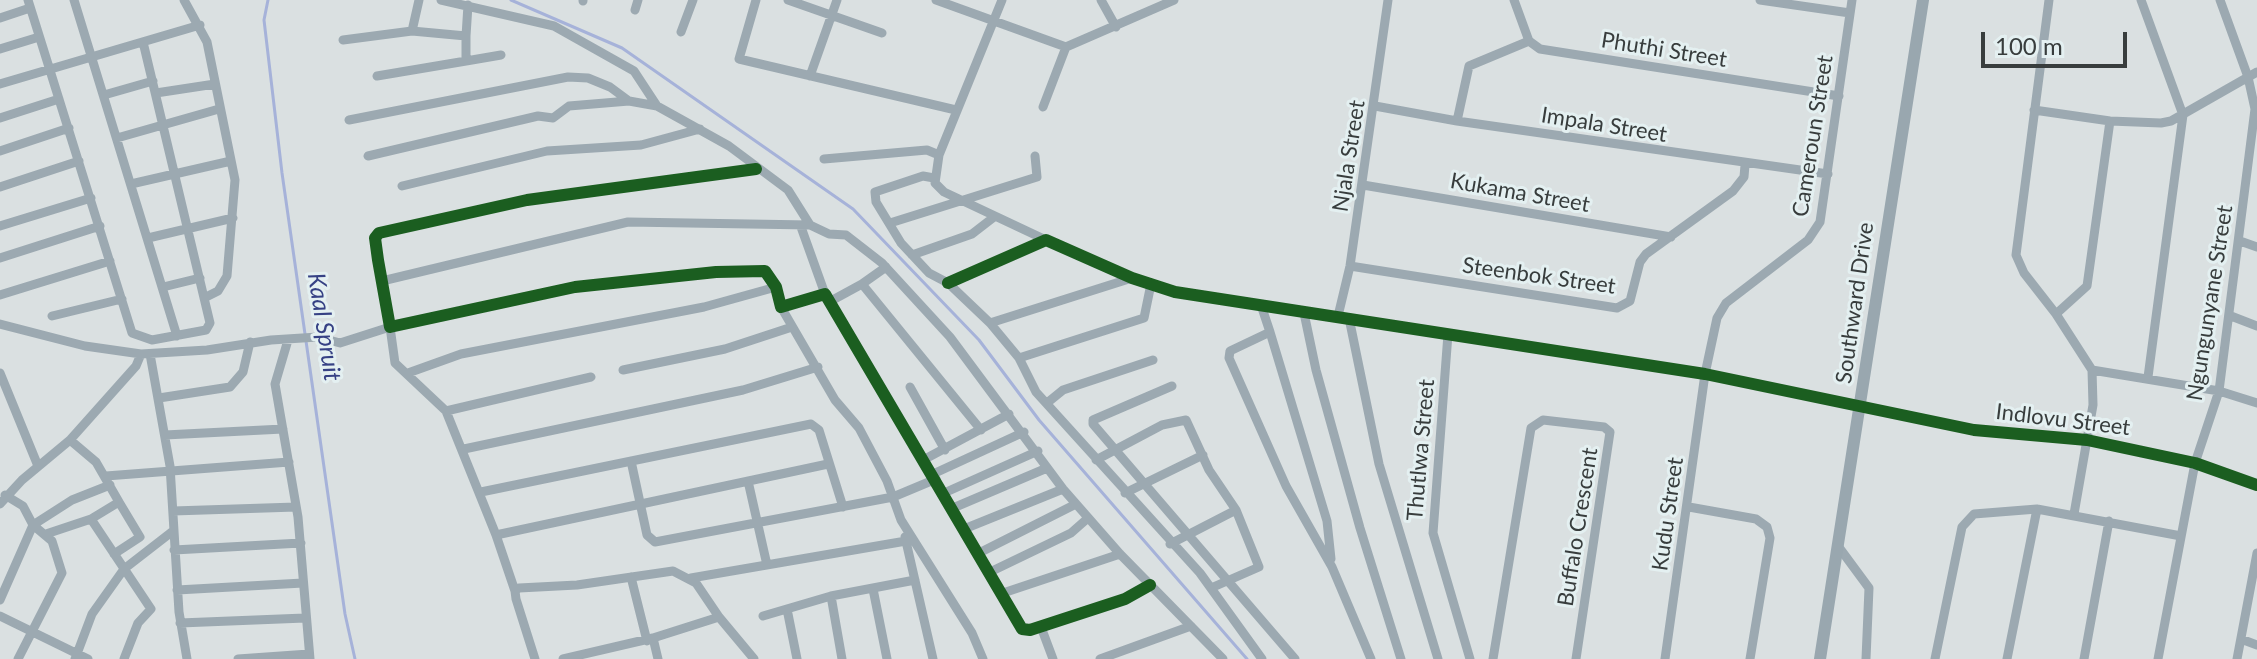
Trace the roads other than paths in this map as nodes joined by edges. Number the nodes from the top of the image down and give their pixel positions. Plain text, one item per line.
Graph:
1 (74, 0) edge
2 (184, 0) edge
3 (419, 0) edge
4 (441, 0) edge
5 (693, 0) edge
6 (756, 0) edge
7 (788, 0) edge
8 (837, 0) edge
9 (936, 0) edge
10 (1002, 0) edge
11 (1101, 0) edge
12 (1174, 0) edge
13 (1514, 0) edge
14 (1760, 0) edge
15 (1852, 0) edge
16 (1923, 0) edge
17 (2049, 0) edge
18 (2141, 0) edge
19 (2220, 0) edge
20 (1392, 1) edge
21 (29, 4) edge
22 (468, 5) junction
23 (1850, 13) junction
24 (831, 16) junction
25 (0, 18) edge
26 (994, 21) junction
27 (200, 25) junction
28 (1116, 27) junction
29 (412, 31) junction
30 (681, 32) dead end
31 (882, 33) dead end
32 (466, 36) junction
33 (39, 37) junction
34 (343, 40) dead end
35 (1529, 41) junction
36 (143, 42) junction
37 (1066, 47) junction
38 (0, 49) edge
39 (501, 55) dead end
40 (93, 56) junction
41 (466, 61) junction
42 (49, 68) junction
43 (2253, 74) edge
44 (377, 76) dead end
45 (810, 76) junction
46 (153, 81) junction
47 (0, 84) edge
48 (215, 84) junction
49 (156, 93) junction
50 (104, 95) junction
51 (1839, 96) junction
52 (59, 99) junction
53 (629, 101) junction
54 (657, 106) junction
55 (957, 106) junction
56 (1375, 106) junction
57 (1043, 107) dead end
58 (219, 109) junction
59 (2034, 110) junction
60 (2183, 115) junction
61 (0, 118) edge
62 (349, 120) dead end
63 (1457, 121) junction
64 (2110, 121) junction
65 (163, 125) junction
66 (69, 128) junction
67 (700, 129) junction
68 (117, 138) junction
69 (2254, 138) edge
70 (0, 151) edge
71 (939, 155) junction
72 (368, 156) dead end
73 (1035, 156) dead end
74 (824, 159) dead end
75 (79, 161) junction
76 (231, 161) junction
77 (1745, 165) junction
78 (756, 169) junction
79 (175, 174) junction
80 (1828, 174) junction
81 (934, 178) junction
82 (131, 184) junction
83 (1363, 185) junction
84 (402, 186) dead end
85 (0, 187) edge
86 (91, 198) junction
87 (962, 201) junction
88 (994, 217) junction
89 (233, 218) junction
90 (890, 223) junction
91 (0, 226) edge
92 (100, 226) junction
93 (805, 226) junction
94 (188, 228) junction
95 (1671, 237) junction
96 (148, 238) junction
97 (1046, 240) junction
98 (2240, 241) junction
99 (2257, 247) edge
100 (912, 255) junction
101 (0, 258) edge
102 (110, 261) junction
103 (1350, 266) junction
104 (886, 267) junction
105 (200, 278) junction
106 (1132, 278) junction
107 (382, 281) junction
108 (948, 283) junction
109 (862, 284) junction
110 (1151, 284) junction
111 (163, 287) junction
112 (776, 287) junction
113 (0, 295) edge
114 (204, 298) junction
115 (827, 298) junction
116 (122, 299) junction
117 (1261, 305) junction
118 (781, 307) junction
119 (1304, 313) junction
120 (2056, 314) junction
121 (52, 316) dead end
122 (2231, 316) junction
123 (1343, 317) junction
124 (990, 323) junction
125 (0, 324) edge
126 (2257, 326) edge
127 (390, 327) junction
128 (792, 327) junction
129 (1270, 332) junction
130 (1448, 334) junction
131 (177, 336) junction
132 (292, 340) junction
133 (250, 342) junction
134 (146, 354) junction
135 (1019, 358) junction
136 (1153, 360) dead end
137 (818, 367) junction
138 (623, 370) dead end
139 (2092, 370) junction
140 (0, 373) edge
141 (408, 373) junction
142 (1705, 374) junction
143 (591, 377) dead end
144 (2148, 377) junction
145 (1172, 386) dead end
146 (910, 387) dead end
147 (2219, 391) junction
148 (159, 398) junction
149 (1047, 403) junction
150 (2257, 403) edge
151 (1860, 407) junction
152 (446, 411) junction
153 (1009, 414) junction
154 (283, 429) junction
155 (981, 430) junction
156 (1024, 432) junction
157 (165, 435) junction
158 (70, 440) junction
159 (2087, 440) junction
160 (464, 449) junction
161 (945, 450) junction
162 (1038, 451) junction
163 (1114, 451) junction
164 (1203, 455) junction
165 (925, 459) junction
166 (1096, 460) junction
167 (631, 461) junction
168 (289, 462) junction
169 (2195, 463) junction
170 (828, 464) junction
171 (38, 466) junction
172 (1047, 468) junction
173 (170, 472) junction
174 (935, 477) junction
175 (108, 480) junction
176 (748, 481) junction
177 (1145, 483) junction
178 (2257, 485) edge
179 (1063, 489) junction
180 (481, 492) junction
181 (944, 493) junction
182 (1125, 493) junction
183 (893, 497) junction
184 (3, 499) edge
185 (119, 502) junction
186 (641, 504) junction
187 (1076, 504) junction
188 (296, 507) junction
189 (843, 507) junction
190 (1689, 507) junction
191 (953, 508) junction
192 (2037, 509) junction
193 (1236, 510) junction
194 (173, 511) junction
195 (2074, 514) junction
196 (1088, 518) junction
197 (91, 519) junction
198 (901, 520) junction
199 (2109, 521) junction
200 (758, 523) junction
201 (33, 525) junction
202 (964, 529) junction
203 (173, 531) junction
204 (1188, 532) junction
205 (46, 534) junction
206 (496, 535) junction
207 (2181, 536) junction
208 (906, 541) junction
209 (301, 543) junction
210 (1170, 544) junction
211 (1838, 546) junction
212 (174, 550) junction
213 (979, 553) junction
214 (2257, 553) edge
215 (114, 554) junction
216 (1120, 554) junction
217 (767, 565) junction
218 (1332, 567) junction
219 (2255, 567) edge
220 (124, 569) junction
221 (990, 572) junction
222 (631, 577) junction
223 (691, 578) junction
224 (915, 580) junction
225 (1229, 580) junction
226 (303, 583) junction
227 (1150, 585) junction
228 (1211, 588) junction
229 (873, 589) junction
230 (177, 590) junction
231 (515, 591) junction
232 (1003, 593) junction
233 (831, 596) junction
234 (0, 600) edge
235 (787, 609) junction
236 (0, 616) edge
237 (763, 616) dead end
238 (719, 617) junction
239 (305, 618) junction
240 (180, 623) junction
241 (1191, 626) junction
242 (1041, 627) junction
243 (32, 631) junction
244 (650, 639) junction
245 (2241, 639) junction
246 (2257, 645) edge
247 (608, 655) edge
248 (80, 657) edge
249 (309, 657) edge
250 (18, 659) edge
251 (124, 659) edge
252 (187, 659) edge
253 (238, 659) edge
254 (535, 659) edge
255 (563, 659) edge
256 (658, 659) edge
257 (754, 659) edge
258 (797, 659) edge
259 (842, 659) edge
260 (887, 659) edge
261 (933, 659) edge
262 (983, 659) edge
263 (1053, 659) edge
264 (1100, 659) edge
265 (1223, 659) edge
266 (1262, 659) edge
267 (1295, 659) edge
268 (1371, 659) edge
269 (1401, 659) edge
270 (1438, 659) edge
271 (1470, 659) edge
272 (1493, 659) edge
273 (1576, 659) edge
274 (1665, 659) edge
275 (1750, 659) edge
276 (1820, 659) edge
277 (1866, 659) edge
278 (1935, 659) edge
279 (2007, 659) edge
280 (2084, 659) edge
281 (2158, 659) edge
282 (2237, 659) edge

1 - 40 street
2 - 27 street
3 - 29 street
4 - 22 street
5 - 30 street
6 - 45 street
7 - 24 street
8 - 24 street
9 - 26 street
10 - 26 street
11 - 28 street
12 - 28 street
13 - 35 street
14 - 23 street
15 - 23 street, Cameroun Street
16 - 151 main road, Southward Drive
17 - 59 street
18 - 60 street
19 - 43 street, Ngungunyane Street
20 - 56 street, Njala Street
21 - 25 street
21 - 33 street
22 - 32 street
22 - 54 street
23 - 51 street, Cameroun Street
24 - 31 street
24 - 45 street
26 - 37 street
26 - 55 street
27 - 36 street
27 - 48 street
28 - 37 street
29 - 32 street
29 - 34 street
32 - 41 street
33 - 38 street
33 - 42 street
35 - 51 street, Phuthi Street
35 - 63 street
36 - 40 street
36 - 46 street
37 - 57 street
39 - 41 street
40 - 42 street
40 - 50 street
41 - 44 street
42 - 47 street
42 - 52 street
43 - 60 street
43 - 69 street, Ngungunyane Street
45 - 55 street
46 - 49 street
46 - 50 street
48 - 49 street
48 - 58 street
49 - 65 street
50 - 68 street
51 - 80 street, Cameroun Street
52 - 61 street
52 - 66 street
53 - 54 street
53 - 62 street
53 - 72 street
54 - 67 street
55 - 71 street
56 - 63 street, Impala Street
56 - 83 street, Njala Street
58 - 65 street
58 - 76 street
59 - 64 street
59 - 120 street
60 - 64 street
60 - 144 street
63 - 77 street, Impala Street
64 - 120 street
65 - 68 street
65 - 79 street
66 - 70 street
66 - 75 street
67 - 78 street
67 - 84 street
68 - 82 street
69 - 98 street, Ngungunyane Street
71 - 74 street
71 - 81 street
73 - 87 street
75 - 85 street
75 - 86 street
76 - 79 street
76 - 89 street
77 - 80 street, Impala Street
77 - 95 street, Steenbok Street
78 - 93 street
78 - 107 street
79 - 82 street
79 - 94 street
80 - 142 street, Cameroun Street
81 - 87 street, Indlovu Street
81 - 90 street
82 - 96 street
83 - 95 street, Kukama Street
83 - 103 street, Njala Street
86 - 91 street
86 - 92 street
87 - 88 street, Indlovu Street
87 - 90 street
88 - 97 street, Indlovu Street
88 - 100 street
89 - 94 street
89 - 114 street
90 - 100 street
92 - 101 street
92 - 102 street
93 - 104 street
93 - 107 street
93 - 115 street
94 - 96 street
94 - 105 street
95 - 103 street, Steenbok Street
96 - 111 street
97 - 106 street, Indlovu Street
97 - 108 street
98 - 99 street
98 - 122 street, Ngungunyane Street
100 - 108 street
102 - 113 street
102 - 116 street
103 - 123 street, Njala Street
104 - 109 street
104 - 153 street
105 - 111 street
105 - 114 street
106 - 110 street, Indlovu Street
106 - 124 street
107 - 127 street
108 - 124 street
109 - 115 street
109 - 155 street
110 - 117 street, Indlovu Street
110 - 135 street
111 - 131 street
112 - 118 street
112 - 127 street
112 - 141 street
114 - 131 street
115 - 118 street
115 - 165 street
116 - 121 street
116 - 131 street
117 - 119 street, Indlovu Street
117 - 129 street
118 - 128 street
119 - 123 street, Indlovu Street
119 - 269 street
120 - 139 street
122 - 126 street
122 - 147 street, Ngungunyane Street
123 - 130 street, Indlovu Street
123 - 270 street
124 - 135 street
125 - 134 street
127 - 132 street
127 - 141 street
128 - 137 street
128 - 138 street
129 - 218 street
129 - 218 street
130 - 142 street, Indlovu Street
130 - 271 street, Thutlwa Street
132 - 133 street
132 - 154 street
133 - 134 street
133 - 148 street
134 - 148 street
134 - 158 street
135 - 149 street
136 - 149 street
137 - 160 street
137 - 183 street
139 - 144 street
139 - 159 street
140 - 171 street
141 - 152 street
142 - 151 street, Indlovu Street
142 - 190 street, Kudu Street
143 - 152 street
144 - 147 street
145 - 163 street
146 - 161 street
147 - 150 street
147 - 169 street, Ngungunyane Street
148 - 157 street
149 - 166 street
151 - 159 street, Indlovu Street
151 - 211 main road, Southward Drive
152 - 160 street
153 - 155 street
153 - 156 street
154 - 157 street
154 - 168 street
155 - 161 street
156 - 162 street
156 - 174 street
157 - 173 street
158 - 171 street
158 - 175 street
159 - 169 street, Indlovu Street
159 - 195 street
160 - 180 street
161 - 165 street
162 - 172 street
162 - 181 street
163 - 164 street
163 - 166 street
163 - 177 street
164 - 177 street
164 - 193 street
165 - 174 street
166 - 182 street
167 - 170 street
167 - 180 street
167 - 186 street
168 - 173 street
168 - 188 street
169 - 178 street, Indlovu Street
169 - 207 street, Ngungunyane Street
170 - 176 street
170 - 189 street
171 - 184 street
172 - 179 street
172 - 191 street
173 - 175 street
173 - 194 street
174 - 181 street
174 - 183 street
175 - 185 street
175 - 201 street
176 - 186 street
176 - 200 street
177 - 182 street
177 - 204 street
179 - 187 street
179 - 202 street
180 - 206 street
181 - 191 street
182 - 210 street
183 - 189 street
183 - 198 street
184 - 201 street
185 - 197 street
185 - 215 street
186 - 200 street
186 - 206 street
187 - 196 street
187 - 213 street
188 - 194 street
188 - 209 street
189 - 200 street
190 - 274 street, Kudu Street
190 - 275 street
191 - 202 street
192 - 195 street
192 - 278 street
192 - 279 street
193 - 204 street
193 - 225 street
194 - 203 street
195 - 199 street
196 - 216 street
196 - 221 street
197 - 205 street
197 - 215 street
198 - 208 street
198 - 262 street
199 - 207 street
199 - 280 street
200 - 217 street
201 - 205 street
201 - 234 street
202 - 213 street
203 - 212 street
203 - 220 street
204 - 210 street
204 - 225 street
205 - 243 street
206 - 231 street
207 - 281 street, Ngungunyane Street
208 - 217 street
208 - 224 street
209 - 212 street
209 - 226 street
210 - 228 street
211 - 276 main road, Southward Drive
211 - 277 street
212 - 230 street
213 - 221 street
214 - 219 street
215 - 220 street
216 - 227 street
216 - 232 street
217 - 223 street
218 - 268 street
219 - 245 street
220 - 248 street
220 - 251 street
221 - 232 street
222 - 223 street
222 - 231 street
222 - 244 street
223 - 238 street
224 - 229 street
224 - 261 street
225 - 228 street
225 - 267 street
226 - 230 street
226 - 239 street
227 - 241 street
227 - 242 street
228 - 266 street
229 - 233 street
229 - 260 street
230 - 240 street
231 - 254 street
232 - 242 street
233 - 235 street
233 - 259 street
235 - 237 street
235 - 258 street
236 - 243 street
238 - 244 street
238 - 257 street
239 - 240 street
239 - 249 street
240 - 252 street
241 - 264 street
241 - 265 street
242 - 263 street
243 - 248 street
243 - 250 street
244 - 247 street
244 - 256 street
245 - 246 street
245 - 282 street
247 - 255 street
249 - 253 street
272 - 273 street, Buffalo Crescent

